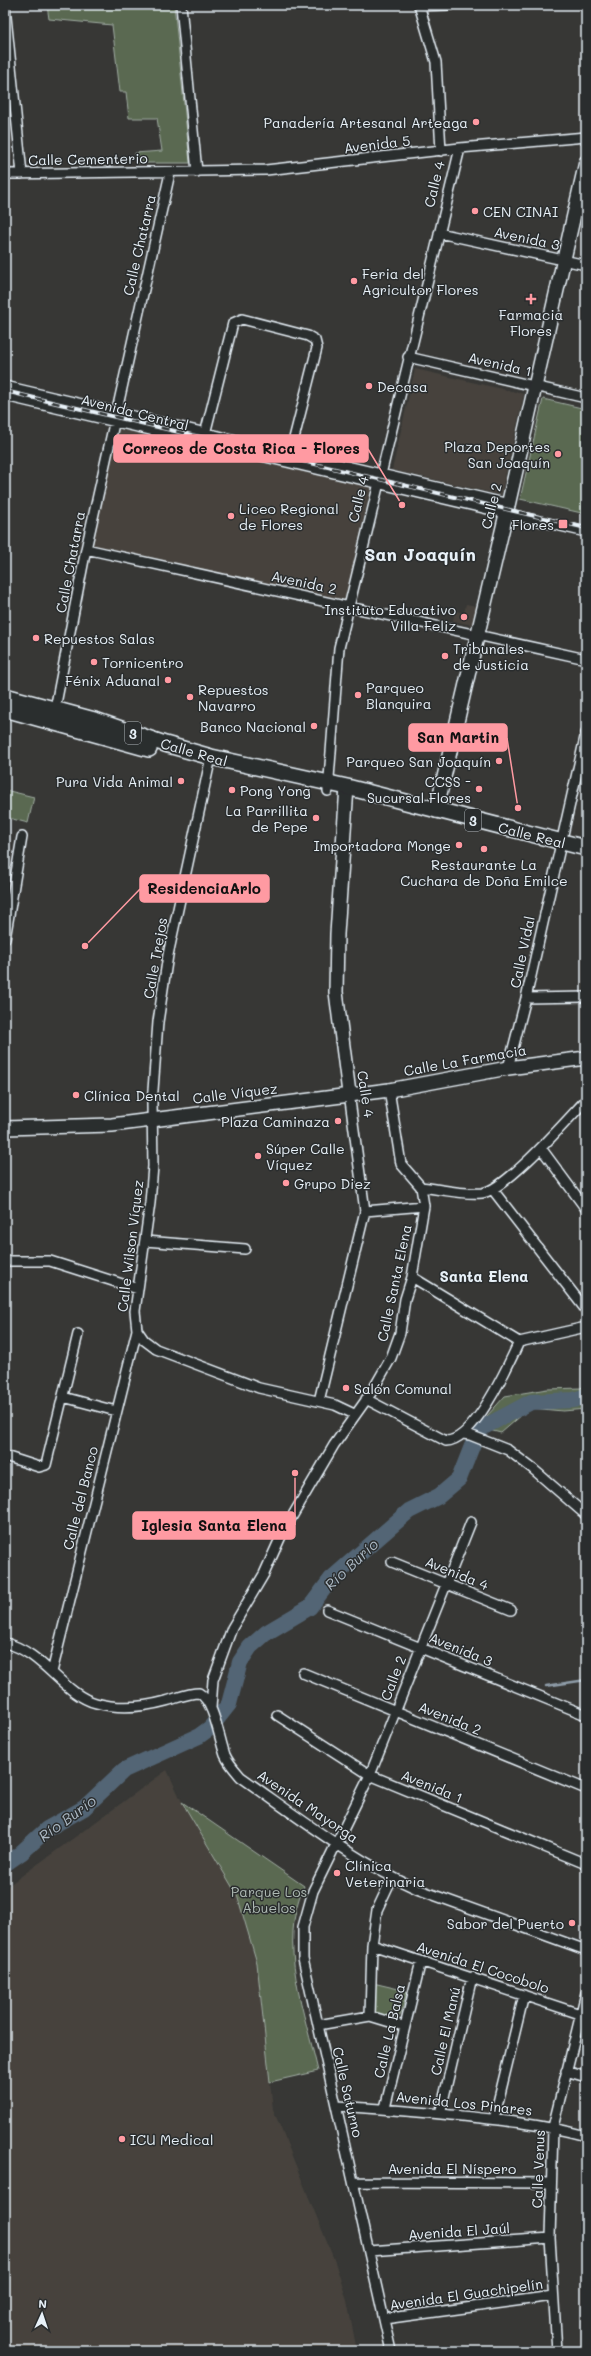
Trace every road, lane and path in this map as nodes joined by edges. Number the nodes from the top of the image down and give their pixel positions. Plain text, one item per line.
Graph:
1 (181, 5) edge
2 (450, 5) edge
3 (419, 6) edge
4 (5, 7) edge
5 (586, 137) edge
6 (460, 148) junction
7 (441, 151) junction
8 (586, 162) edge
9 (197, 172) junction
10 (170, 173) junction
11 (5, 174) edge
12 (22, 174) junction
13 (439, 233) junction
14 (564, 260) junction
15 (586, 265) edge
16 (408, 357) junction
17 (5, 386) edge
18 (535, 386) junction
19 (5, 396) edge
20 (586, 398) edge
21 (114, 417) junction
22 (205, 432) junction
23 (202, 443) junction
24 (290, 453) junction
25 (288, 463) junction
26 (380, 475) junction
27 (377, 484) junction
28 (507, 509) junction
29 (586, 532) edge
30 (86, 549) junction
31 (349, 606) junction
32 (477, 635) junction
33 (586, 659) edge
34 (5, 696) edge
35 (5, 709) edge
36 (55, 709) junction
37 (21, 712) junction
38 (586, 733) edge
39 (104, 736) junction
40 (210, 762) junction
41 (328, 787) junction
42 (347, 791) junction
43 (436, 811) junction
44 (22, 837) dead end
45 (561, 842) junction
46 (586, 848) edge
47 (5, 939) edge
48 (586, 997) edge
49 (526, 998) junction
50 (586, 1058) edge
51 (508, 1068) junction
52 (389, 1090) junction
53 (349, 1093) junction
54 (586, 1100) edge
55 (152, 1120) junction
56 (5, 1128) edge
57 (541, 1148) junction
58 (421, 1187) junction
59 (493, 1190) junction
60 (424, 1206) junction
61 (586, 1209) edge
62 (365, 1210) junction
63 (145, 1241) junction
64 (245, 1249) dead end
65 (5, 1261) edge
66 (412, 1277) junction
67 (138, 1289) junction
68 (586, 1310) edge
69 (586, 1327) edge
70 (137, 1330) junction
71 (78, 1334) dead end
72 (519, 1342) junction
73 (63, 1398) junction
74 (366, 1399) junction
75 (319, 1401) junction
76 (116, 1411) junction
77 (354, 1414) junction
78 (466, 1434) junction
79 (5, 1456) edge
80 (586, 1516) edge
81 (471, 1522) dead end
82 (392, 1562) dead end
83 (447, 1583) junction
84 (327, 1610) dead end
85 (511, 1610) dead end
86 (5, 1643) edge
87 (422, 1648) junction
88 (52, 1672) junction
89 (303, 1673) dead end
90 (213, 1680) junction
91 (194, 1693) junction
92 (211, 1708) junction
93 (397, 1712) junction
94 (277, 1715) dead end
95 (586, 1715) edge
96 (370, 1775) junction
97 (586, 1789) edge
98 (337, 1844) junction
99 (586, 1864) edge
100 (392, 1878) junction
101 (372, 1945) junction
102 (586, 1950) edge
103 (421, 1960) junction
104 (472, 1978) junction
105 (586, 1993) edge
106 (524, 1995) junction
107 (583, 2015) edge
108 (370, 2016) junction
109 (318, 2025) junction
110 (403, 2026) junction
111 (566, 2071) junction
112 (586, 2077) edge
113 (338, 2106) junction
114 (385, 2108) junction
115 (440, 2114) junction
116 (494, 2119) junction
117 (552, 2127) junction
118 (586, 2136) edge
119 (354, 2182) junction
120 (550, 2183) junction
121 (550, 2238) junction
122 (369, 2251) junction
123 (553, 2296) junction
124 (384, 2319) junction
125 (391, 2351) edge
126 (555, 2351) edge

1 - 9 street
2 - 3 street
3 - 7 street
4 - 12 street
5 - 6 street, Avenida 5
6 - 7 street, Avenida 5
6 - 13 street, Calle 4
7 - 9 street, Avenida 5
8 - 14 main road, Calle 2
9 - 10 street, Avenida 5
10 - 12 street, Calle Cementerio
10 - 21 street, Calle Chatarra
11 - 12 street, Calle Cementerio
13 - 14 street, Avenida 3
13 - 16 street, Calle 4
14 - 15 street, Avenida 3
14 - 18 main road, Calle 2
16 - 18 street, Avenida 1
16 - 26 street, Calle 4
17 - 21 street, Avenida Central
18 - 20 street, Avenida 1
18 - 28 main road, Calle 2
19 - 21 street, Avenida Central
21 - 22 street, Avenida Central
21 - 23 street, Avenida Central
21 - 30 street, Calle Chatarra
22 - 23 street
22 - 24 street, Avenida Central
22 - 24 street
23 - 25 street, Avenida Central
24 - 25 street
24 - 26 street, Avenida Central
25 - 27 street, Avenida Central
26 - 27 street, Calle 4
26 - 28 street, Avenida Central
27 - 28 street, Avenida Central
27 - 31 street, Calle 4
28 - 29 street, Avenida Central
28 - 32 main road, Calle 2
30 - 31 street, Avenida 2
30 - 36 street, Calle Chatarra
31 - 32 street, Avenida 2
31 - 41 street, Calle 4
32 - 33 street, Avenida 2
32 - 43 main road, Calle 2
34 - 36 main road, Calle Real / 3
35 - 37 main road, Calle Real / 3
36 - 37 main road
36 - 39 main road
36 - 40 main road, Calle Real / 3
37 - 39 main road, Calle Real / 3
38 - 45 street, Calle Vidal
39 - 40 main road, Calle Real / 3
40 - 41 main road, Calle Real / 3
40 - 55 street, Calle Trejos
41 - 42 main road, Calle Real / 3
42 - 43 main road, Calle Real / 3
42 - 53 main road, Calle 4
43 - 45 main road, Calle Real / 3
44 - 47 street
45 - 46 main road, Calle Real / 3
45 - 49 street, Calle Vidal
48 - 49 street
49 - 51 street, Calle Vidal
50 - 51 main road, Calle La Farmacia
51 - 52 main road, Calle La Farmacia
52 - 53 main road, Calle La Farmacia
52 - 58 street
53 - 55 main road, Calle Víquez
53 - 62 street, Calle 4
54 - 57 street
55 - 56 main road, Calle Víquez
55 - 63 street, Calle Wilson Víquez
57 - 59 street
57 - 61 street
58 - 59 street
58 - 60 street, Calle Santa Elena
59 - 68 street
60 - 62 street
60 - 66 street, Calle Santa Elena
62 - 75 street, Calle 4
63 - 64 street
63 - 67 street, Calle Wilson Víquez
65 - 67 street
66 - 72 street
66 - 74 street, Calle Santa Elena
67 - 70 street, Calle Wilson Víquez
69 - 72 street
70 - 75 street, Calle Wilson Víquez
70 - 76 street, Calle del Banco
71 - 73 street
72 - 78 street
73 - 76 street
73 - 79 street
74 - 77 street, Calle Santa Elena
74 - 78 street
75 - 77 street, Calle Wilson Víquez
76 - 88 street, Calle del Banco
77 - 90 street, Calle Santa Elena
78 - 80 street
81 - 83 street, Calle 2
82 - 83 street, Avenida 4
83 - 85 street, Avenida 4
83 - 87 street, Calle 2
84 - 87 street, Avenida 3
86 - 88 street
87 - 93 street, Calle 2
87 - 95 street, Avenida 3
88 - 91 street
89 - 93 street, Avenida 2
90 - 91 street
90 - 92 street, Calle Santa Elena
91 - 92 street
92 - 98 street, Avenida Mayorga
93 - 96 street, Calle 2
93 - 97 street, Avenida 2
94 - 96 street, Avenida 1
96 - 98 street, Calle 2
96 - 99 street, Avenida 1
98 - 100 street, Avenida Mayorga
98 - 109 street, Calle Saturno
100 - 101 street
100 - 102 street, Avenida Mayorga
101 - 103 street, Avenida El Cocobolo
101 - 108 street
103 - 104 street, Avenida El Cocobolo
103 - 110 street, Calle La Balsa
104 - 106 street, Avenida El Cocobolo
104 - 115 street, Calle El Manú
105 - 107 street, Calle Venus
106 - 107 street, Avenida El Cocobolo
106 - 116 street
107 - 111 street, Calle Venus
108 - 109 street
108 - 110 street
109 - 113 street, Calle Saturno
110 - 114 street, Calle La Balsa
111 - 112 street
111 - 117 street, Calle Venus
113 - 114 street, Avenida Los Pinares
113 - 119 street, Calle Saturno
114 - 115 street, Avenida Los Pinares
115 - 116 street, Avenida Los Pinares
116 - 117 street, Avenida Los Pinares
117 - 118 street, Avenida Los Pinares
117 - 120 street, Calle Venus
119 - 120 street, Avenida El Níspero
119 - 122 street, Calle Saturno
120 - 121 street, Calle Venus
121 - 122 street, Avenida El Jaúl
121 - 123 street, Calle Venus
122 - 124 street, Calle Saturno
123 - 124 street, Avenida El Guachipelín
123 - 126 street, Calle Venus
124 - 125 street, Calle Saturno

